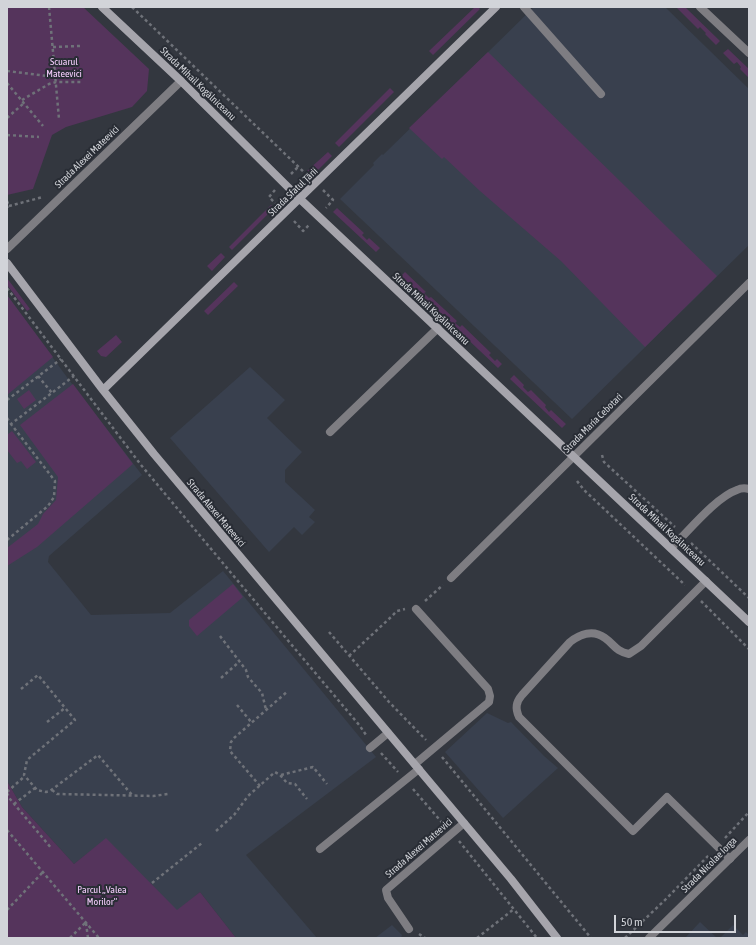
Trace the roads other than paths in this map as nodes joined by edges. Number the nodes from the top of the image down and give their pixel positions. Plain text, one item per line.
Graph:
1 (102, 7) edge
2 (496, 7) edge
3 (524, 7) edge
4 (700, 7) edge
5 (749, 53) edge
6 (181, 81) junction
7 (601, 94) dead end
8 (300, 199) junction
9 (7, 249) edge
10 (7, 263) edge
11 (749, 283) edge
12 (438, 328) junction
13 (103, 390) junction
14 (330, 432) dead end
15 (573, 457) junction
16 (749, 489) edge
17 (671, 548) junction
18 (451, 578) road end
19 (706, 581) junction
20 (416, 609) road end
21 (749, 622) edge
22 (388, 733) junction
23 (372, 747) road end
24 (417, 766) junction
25 (464, 823) junction
26 (749, 840) edge
27 (320, 849) dead end
28 (730, 859) junction
29 (409, 929) dead end
30 (557, 938) edge
31 (649, 938) edge

1 - 6 main road, Strada Mihail Kogălniceanu
2 - 8 main road, Strada Sfatul Țării
3 - 7 street
4 - 5 street
6 - 8 main road, Strada Mihail Kogălniceanu
6 - 9 street, Strada Alexei Mateevici
8 - 12 main road, Strada Mihail Kogălniceanu
8 - 13 main road, Strada Sfatul Țării
10 - 13 main road, Strada Alexei Mateevici
11 - 15 street, Strada Maria Cebotari
12 - 14 street
12 - 15 main road, Strada Mihail Kogălniceanu
13 - 22 main road, Strada Alexei Mateevici
15 - 17 main road, Strada Mihail Kogălniceanu
15 - 18 street, Strada Maria Cebotari
16 - 17 street
17 - 19 main road, Strada Mihail Kogălniceanu
19 - 21 main road, Strada Mihail Kogălniceanu
19 - 28 street
20 - 24 street
22 - 23 street
22 - 24 main road, Strada Alexei Mateevici
24 - 25 main road, Strada Alexei Mateevici
24 - 27 street
25 - 29 street, Strada Alexei Mateevici
25 - 30 main road, Strada Alexei Mateevici
26 - 28 street, Strada Nicolae Iorga
28 - 31 street, Strada Nicolae Iorga

